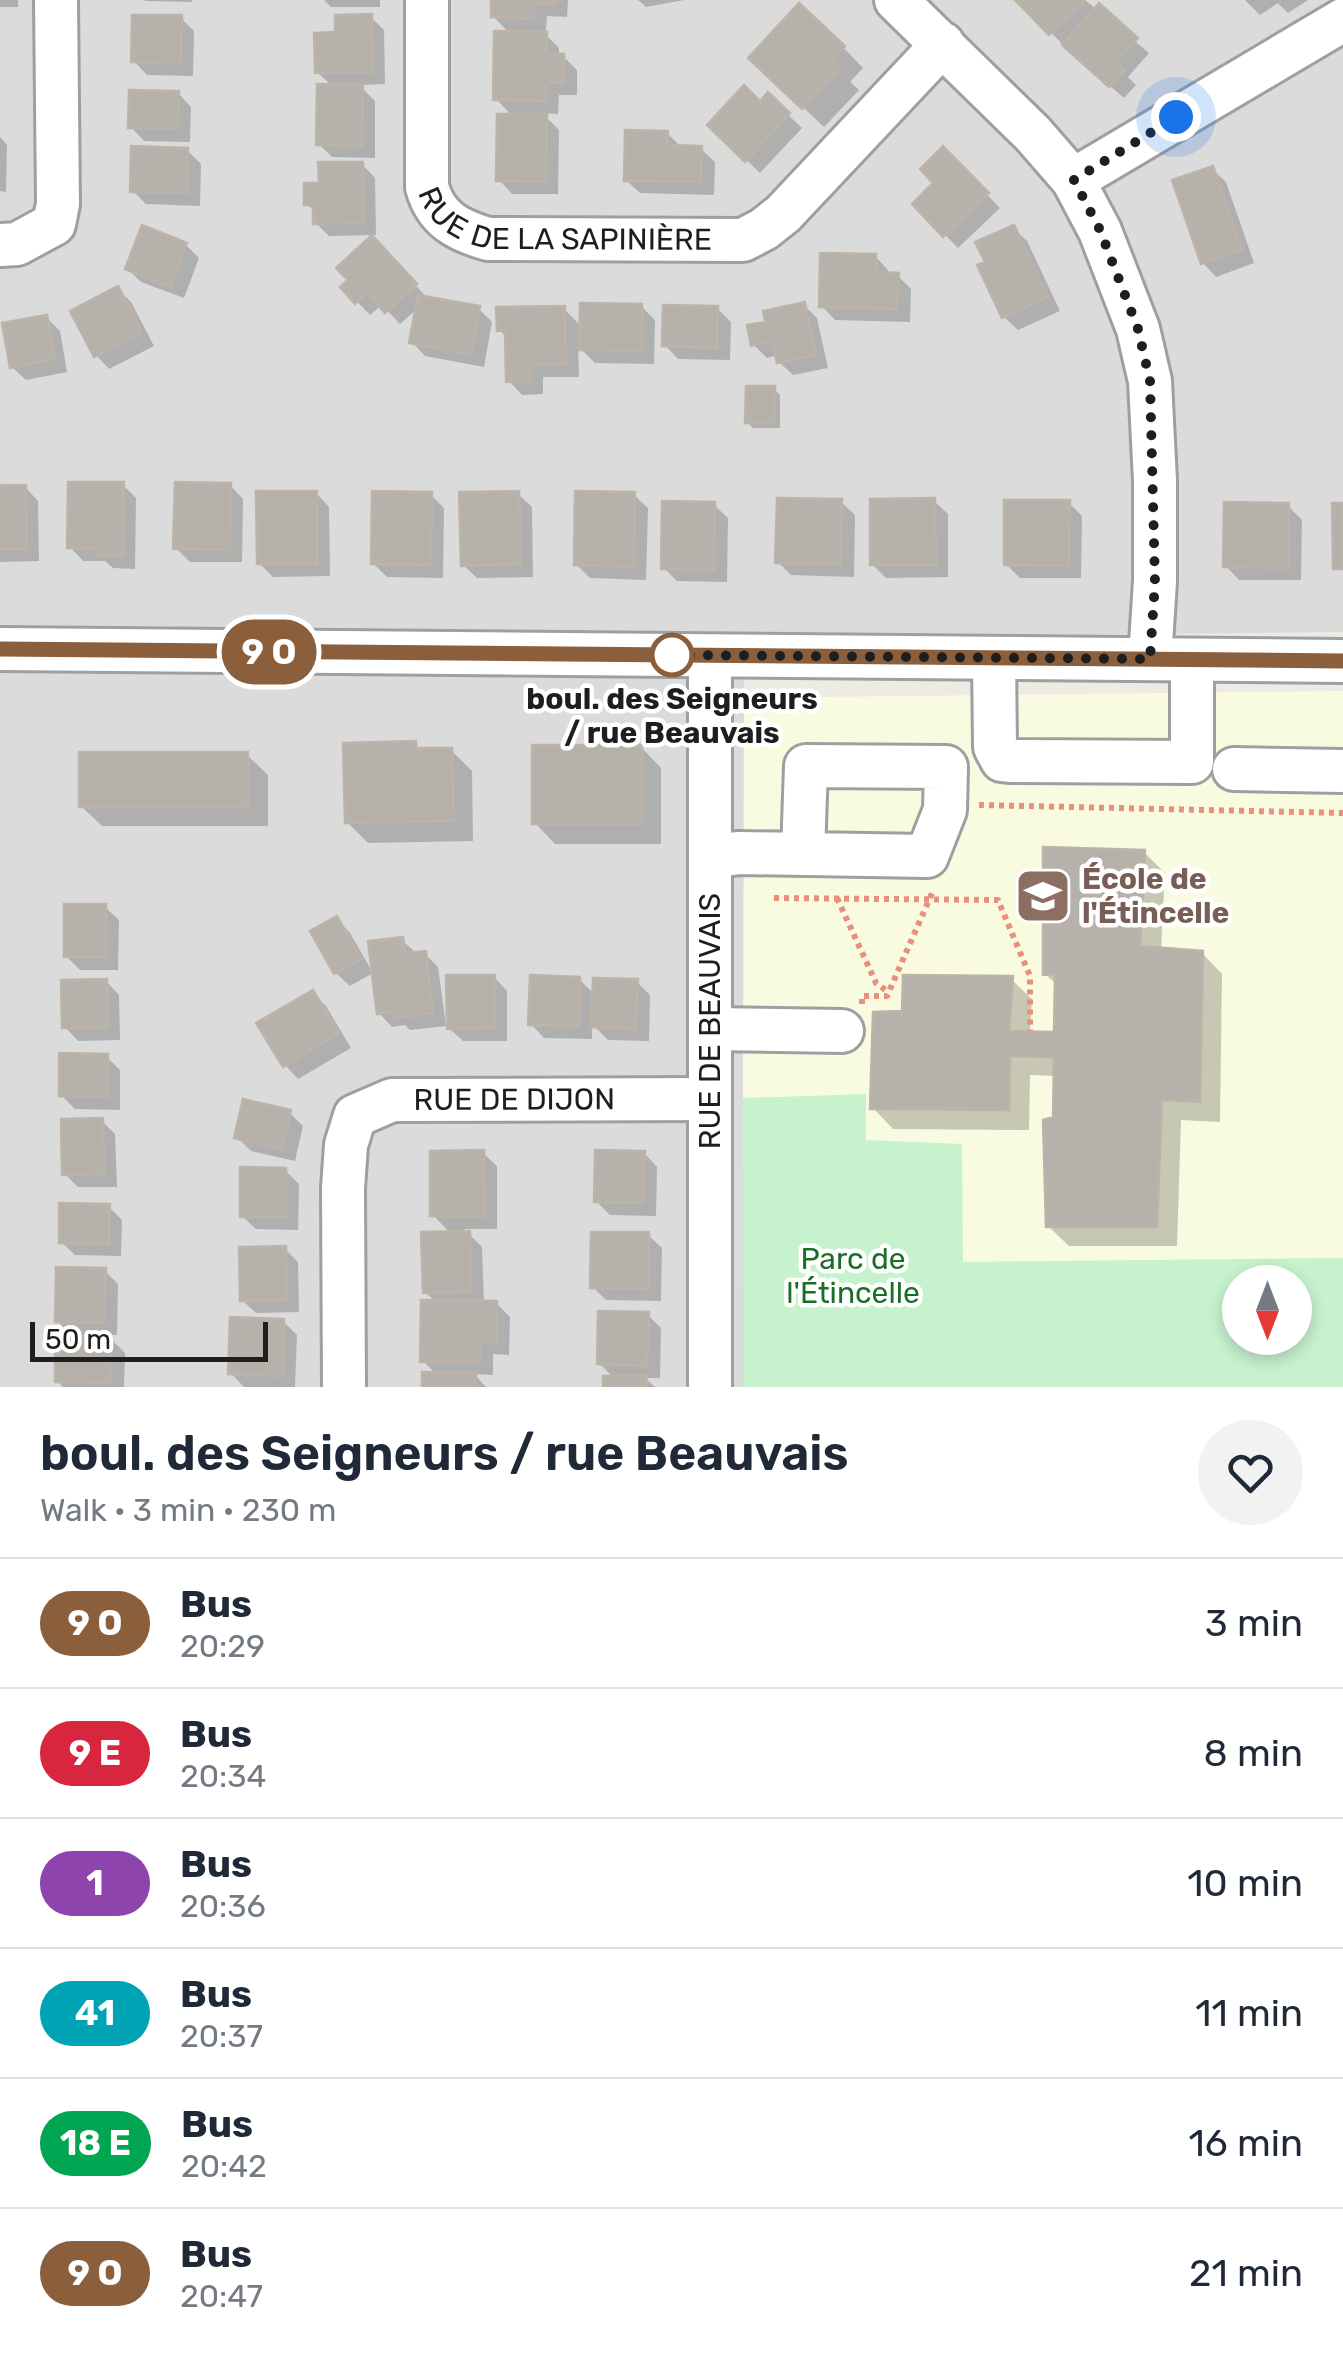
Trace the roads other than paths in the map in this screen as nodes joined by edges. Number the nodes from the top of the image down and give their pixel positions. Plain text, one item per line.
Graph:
1 (56, 0) edge
2 (427, 0) edge
3 (896, 0) edge
4 (1343, 20) edge
5 (944, 44) junction
6 (1074, 180) junction
7 (0, 245) edge
8 (0, 649) edge
9 (710, 656) junction
10 (994, 658) junction
11 (1150, 659) junction
12 (1192, 660) junction
13 (1343, 661) edge
14 (1234, 769) dead end
15 (1343, 770) edge
16 (804, 854) dead end
17 (710, 856) junction
18 (710, 1029) junction
19 (842, 1031) dead end
20 (710, 1099) junction
21 (344, 1387) edge
22 (710, 1387) edge

1 - 7 street
2 - 5 street, RUE DE LA SAPINIÈRE
3 - 5 street
4 - 6 street
5 - 6 street
6 - 11 street
8 - 9 street
9 - 10 street
9 - 17 street, RUE DE BEAUVAIS
10 - 11 street
10 - 12 street
11 - 12 street
12 - 13 street
14 - 15 street
16 - 17 street
17 - 18 street, RUE DE BEAUVAIS
18 - 19 street
18 - 20 street, RUE DE BEAUVAIS
20 - 21 street, RUE DE DIJON
20 - 22 street, RUE DE BEAUVAIS

